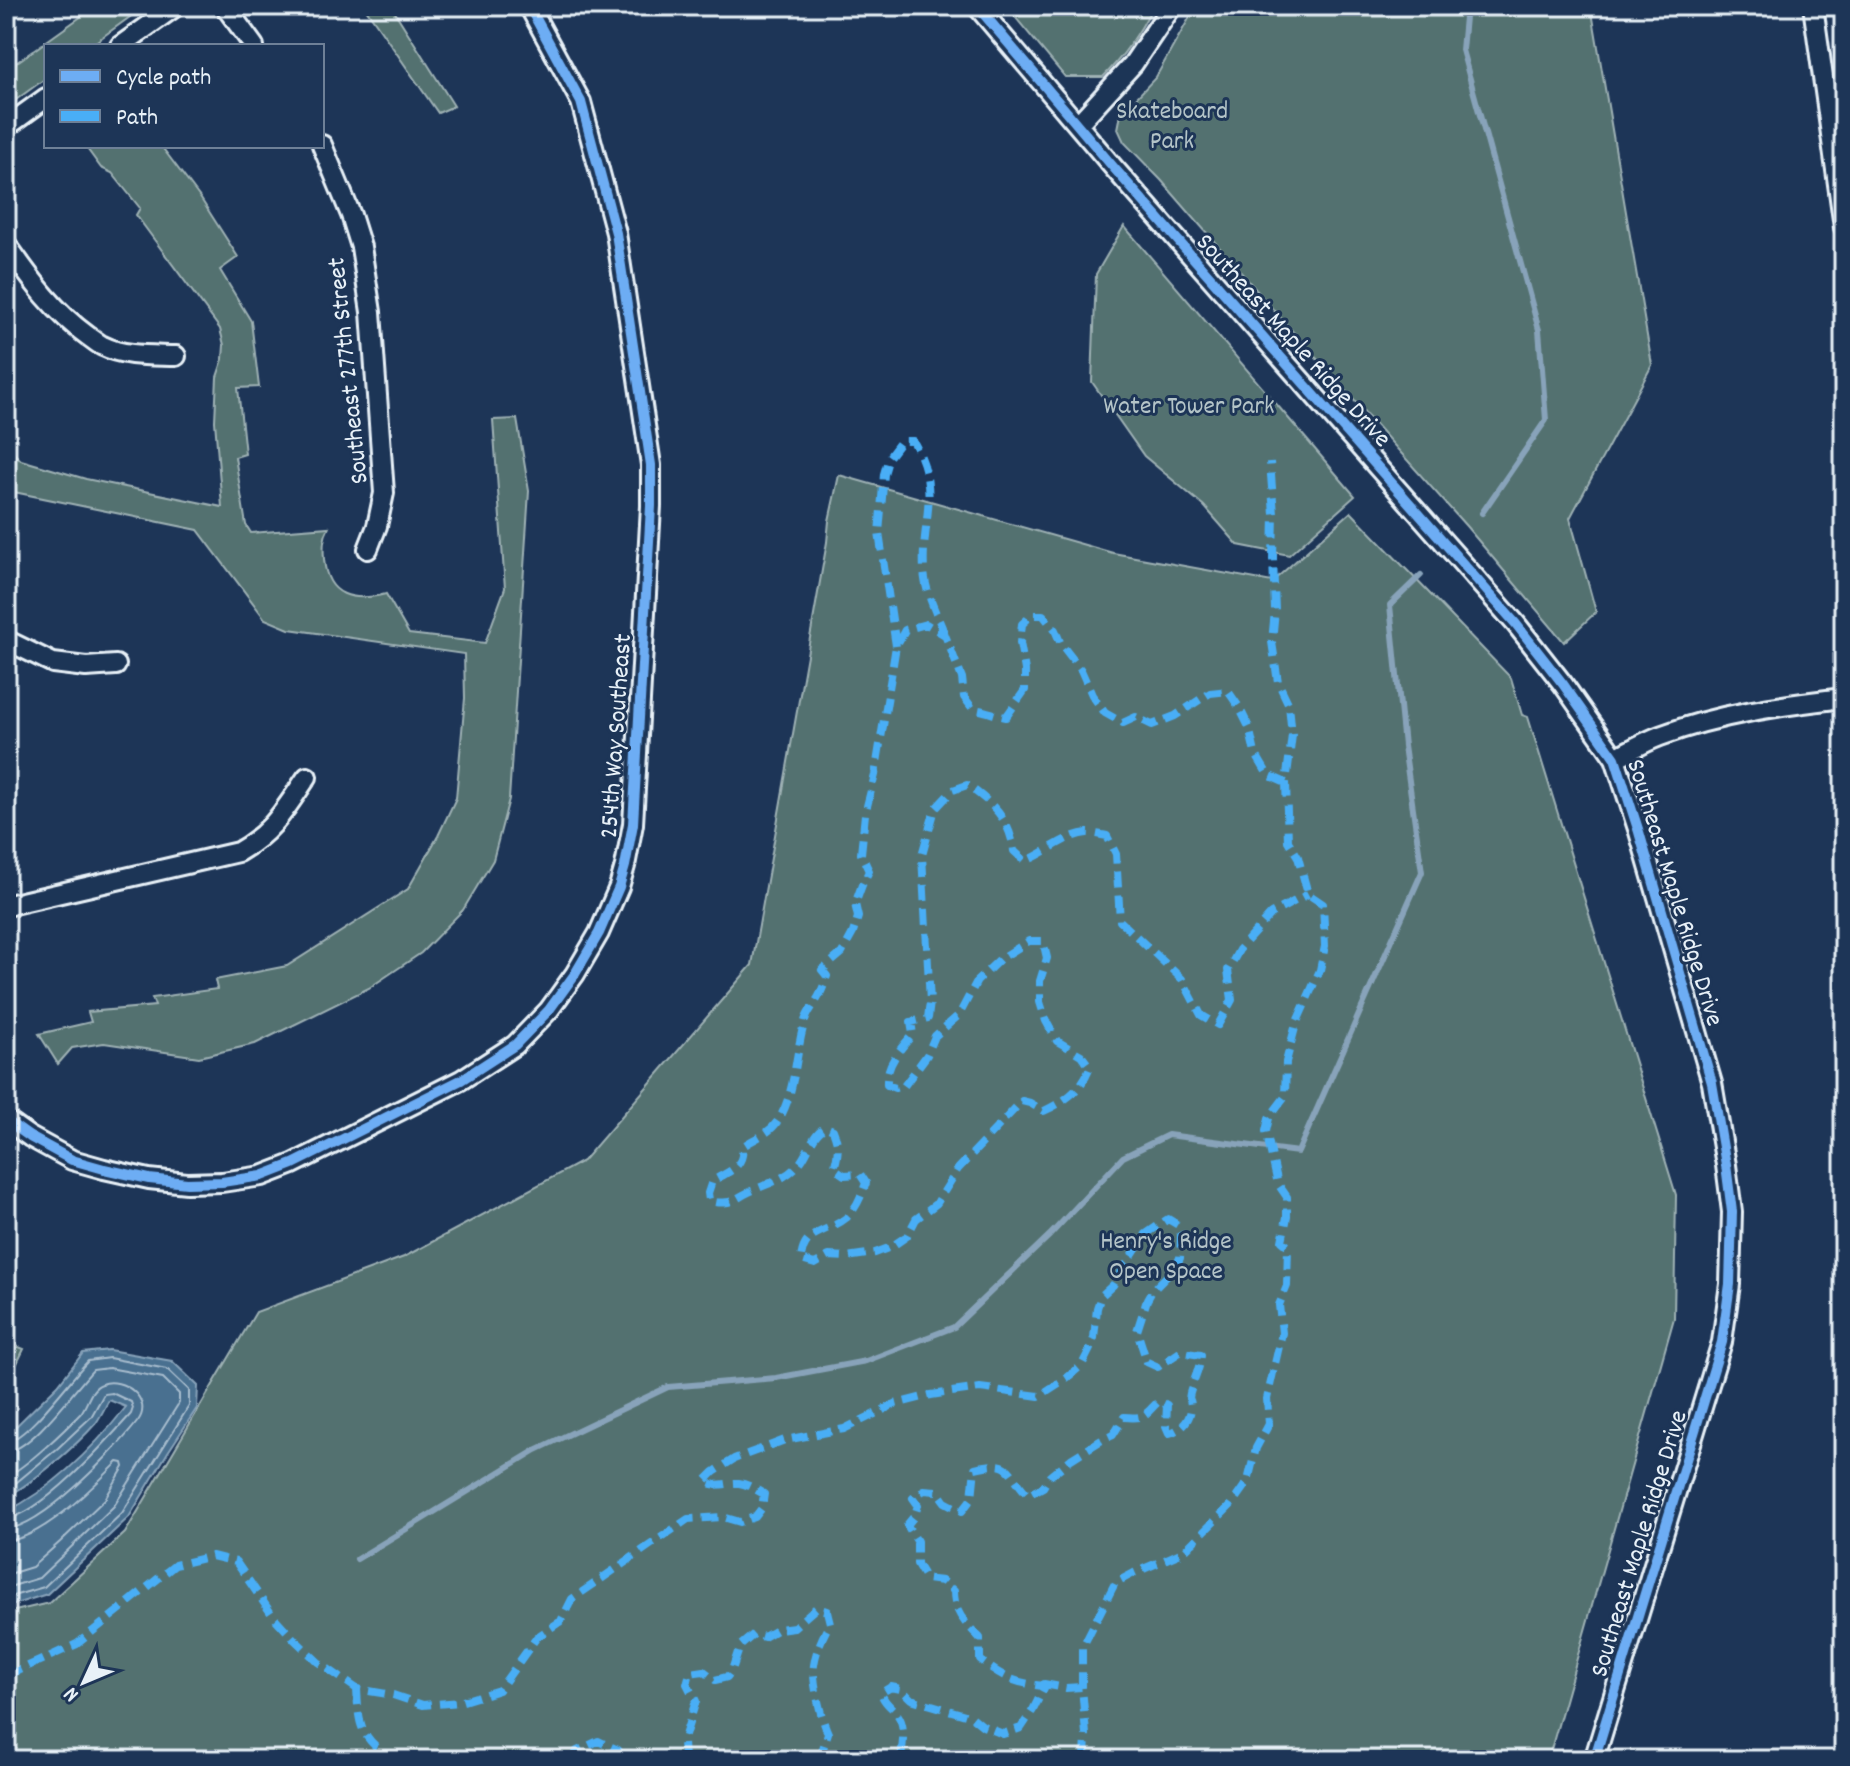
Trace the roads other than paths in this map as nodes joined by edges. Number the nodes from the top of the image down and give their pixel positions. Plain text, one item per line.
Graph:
1 (176, 6) edge
2 (225, 6) edge
3 (529, 6) edge
4 (977, 6) edge
5 (1172, 6) edge
6 (1813, 6) edge
7 (123, 44) edge
8 (253, 44) edge
9 (44, 99) edge
10 (1078, 124) junction
11 (6, 127) edge
12 (323, 148) edge
13 (1844, 227) edge
14 (6, 244) edge
15 (176, 356) dead end
16 (368, 549) dead end
17 (6, 640) edge
18 (116, 665) dead end
19 (1844, 698) edge
20 (1615, 758) junction
21 (307, 777) dead end
22 (6, 907) edge
23 (6, 1120) edge
24 (1594, 1760) edge

1 - 7 street
2 - 8 street
3 - 23 street, 254th Way Southeast
4 - 10 street, Southeast Maple Ridge Drive
5 - 10 street
6 - 13 street
9 - 11 street
10 - 20 street, Southeast Maple Ridge Drive
12 - 16 street, Southeast 277th Street
14 - 15 street
17 - 18 street
19 - 20 street
20 - 24 street, Southeast Maple Ridge Drive
21 - 22 street

